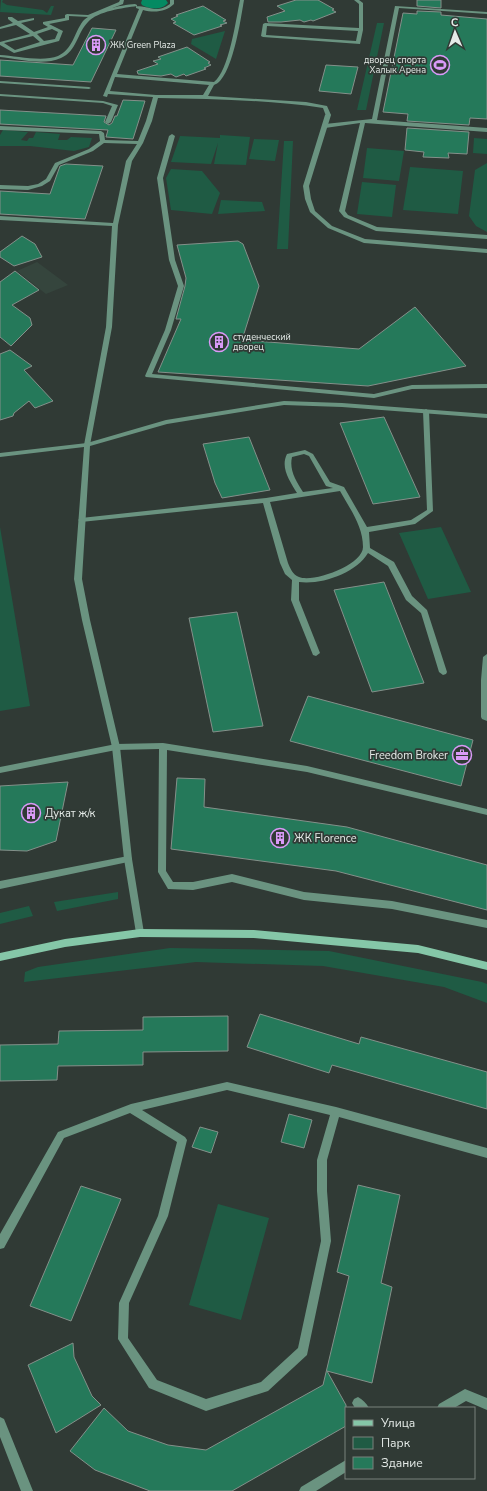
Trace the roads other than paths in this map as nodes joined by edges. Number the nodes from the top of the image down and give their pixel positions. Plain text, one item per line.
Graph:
1 (122, 0) edge
2 (172, 0) edge
3 (242, 0) edge
4 (356, 0) edge
5 (398, 0) edge
6 (135, 2) edge
7 (397, 7) junction
8 (141, 9) junction
9 (487, 13) edge
10 (10, 18) dead end
11 (32, 19) dead end
12 (67, 19) junction
13 (17, 23) junction
14 (0, 28) edge
15 (52, 28) junction
16 (361, 30) junction
17 (61, 31) junction
18 (34, 34) junction
19 (0, 43) edge
20 (43, 44) junction
21 (0, 56) edge
22 (114, 75) junction
23 (0, 82) edge
24 (212, 84) junction
25 (89, 88) dead end
26 (106, 92) junction
27 (0, 95) edge
28 (156, 96) junction
29 (205, 97) junction
30 (103, 102) junction
31 (363, 121) junction
32 (108, 122) dead end
33 (374, 122) junction
34 (325, 126) junction
35 (0, 128) edge
36 (487, 130) edge
37 (172, 136) dead end
38 (103, 141) junction
39 (140, 143) junction
40 (0, 187) edge
41 (0, 218) edge
42 (115, 225) junction
43 (487, 237) edge
44 (487, 251) edge
45 (487, 386) edge
46 (426, 411) junction
47 (487, 416) edge
48 (87, 445) junction
49 (0, 455) edge
50 (342, 489) junction
51 (302, 495) junction
52 (266, 500) junction
53 (81, 520) junction
54 (365, 530) junction
55 (367, 549) junction
56 (296, 579) junction
57 (316, 653) dead end
58 (487, 657) edge
59 (443, 672) dead end
60 (487, 718) edge
61 (163, 746) junction
62 (116, 747) junction
63 (0, 770) edge
64 (487, 812) edge
65 (128, 859) junction
66 (0, 886) edge
67 (487, 924) edge
68 (140, 932) junction
69 (0, 957) edge
70 (487, 966) edge
71 (131, 1108) junction
72 (336, 1112) junction
73 (487, 1153) edge
74 (0, 1244) edge
75 (487, 1404) edge
76 (444, 1407) edge
77 (0, 1423) edge
78 (345, 1467) edge
79 (27, 1491) edge
80 (305, 1491) edge

1 - 12 street
2 - 8 street
3 - 24 street
4 - 16 street
5 - 7 street
6 - 8 street
6 - 21 street
7 - 9 street
7 - 33 street
8 - 22 street
10 - 13 street
11 - 13 street
12 - 15 street
12 - 17 street
13 - 14 street
13 - 18 street
15 - 17 street
15 - 18 street
16 - 16 street
17 - 20 street
18 - 19 street
18 - 20 street
19 - 20 street
22 - 24 street
22 - 26 street
23 - 25 street
24 - 29 street
26 - 28 street
26 - 30 street
27 - 30 street
28 - 29 street
28 - 39 street
29 - 34 street
30 - 32 street
31 - 33 street
31 - 34 street
31 - 43 street
33 - 36 street
34 - 44 street
35 - 38 street
37 - 45 street
38 - 39 street
38 - 40 street
39 - 42 street
41 - 42 street
42 - 48 street
46 - 47 street
46 - 48 street
46 - 54 street
48 - 49 street
48 - 53 street
50 - 51 street
50 - 51 street
50 - 54 street
51 - 52 street
52 - 53 street
52 - 56 street
53 - 62 street
54 - 55 street
55 - 56 street
55 - 59 street
56 - 57 street
58 - 60 street
61 - 62 street
61 - 64 street
61 - 67 street
62 - 63 street
62 - 65 street
65 - 66 street
65 - 68 street
68 - 69 main road
68 - 70 main road
71 - 72 street
71 - 72 street
71 - 74 street
72 - 73 street
75 - 76 street
77 - 79 street
78 - 80 street

